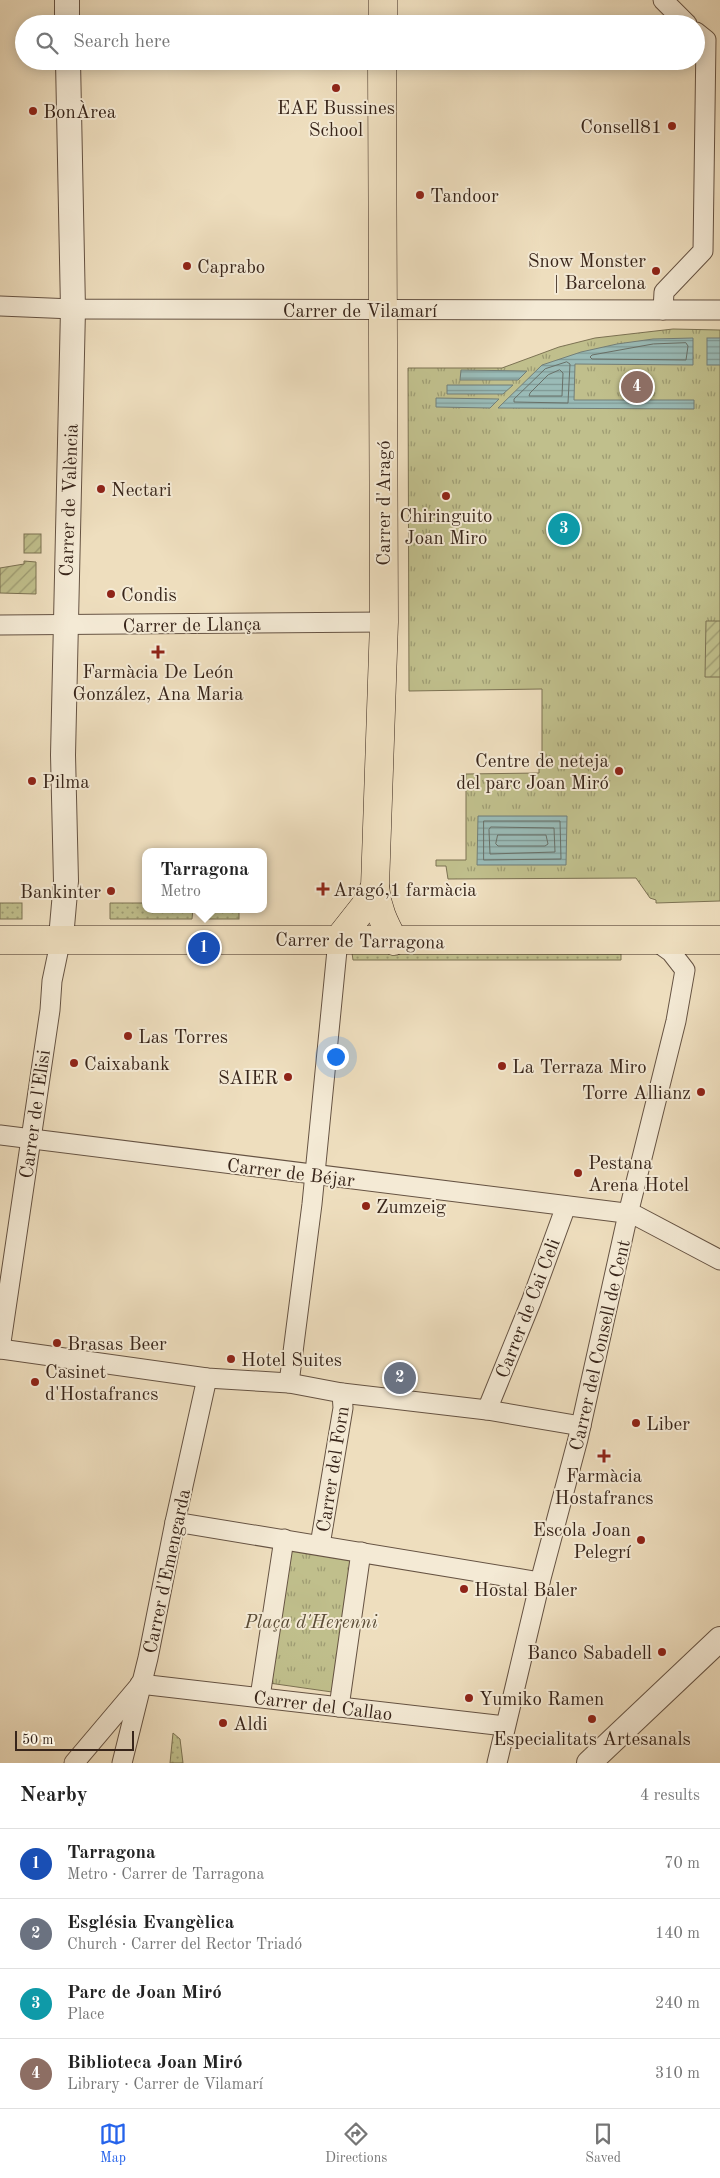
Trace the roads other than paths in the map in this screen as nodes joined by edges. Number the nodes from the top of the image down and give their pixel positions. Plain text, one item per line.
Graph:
1 (67, 0) edge
2 (383, 0) edge
3 (665, 3) edge
4 (67, 15) edge
5 (383, 15) edge
6 (678, 15) edge
7 (705, 39) edge
8 (68, 70) edge
9 (382, 70) edge
10 (0, 306) edge
11 (73, 310) junction
12 (382, 310) junction
13 (664, 310) junction
14 (720, 310) edge
15 (384, 622) junction
16 (0, 625) edge
17 (66, 626) junction
18 (375, 887) junction
19 (61, 938) junction
20 (652, 939) junction
21 (0, 940) edge
22 (338, 940) junction
23 (720, 940) edge
24 (394, 941) junction
25 (0, 1135) edge
26 (31, 1139) junction
27 (314, 1174) junction
28 (566, 1206) junction
29 (628, 1214) junction
30 (720, 1260) edge
31 (0, 1349) edge
32 (207, 1378) junction
33 (289, 1383) junction
34 (342, 1393) junction
35 (487, 1410) junction
36 (582, 1426) junction
37 (175, 1522) junction
38 (284, 1540) junction
39 (320, 1545) junction
40 (361, 1552) junction
41 (540, 1582) junction
42 (720, 1639) edge
43 (140, 1684) junction
44 (260, 1697) junction
45 (339, 1706) junction
46 (505, 1726) junction
47 (74, 1763) edge
48 (122, 1763) edge
49 (497, 1763) edge
50 (588, 1763) edge

1 - 4 street
2 - 5 main road
3 - 6 street
7 - 13 street
8 - 11 street, Carrer de València
9 - 12 main road, Carrer d'Aragó
10 - 11 street, Carrer de Vilamarí
11 - 12 street, Carrer de Vilamarí
11 - 17 street, Carrer de València
12 - 13 street, Carrer de Vilamarí
12 - 15 main road, Carrer d'Aragó
13 - 14 street, Carrer de Vilamarí
15 - 17 street, Carrer de Llança
15 - 18 main road, Carrer d'Aragó
16 - 17 street, Carrer de Llança
17 - 19 street, Carrer de València
18 - 22 main road
18 - 24 main road, Carrer d'Aragó
19 - 21 main road, Carrer de Tarragona
19 - 22 main road, Carrer de Tarragona
19 - 26 street, Carrer de l'Elisi
20 - 23 main road, Carrer de Tarragona
20 - 24 main road, Carrer de Tarragona
20 - 29 street, Carrer del Consell de Cent
22 - 24 main road, Carrer de Tarragona
22 - 27 street
25 - 26 street, Carrer de Béjar
26 - 27 street, Carrer de Béjar
26 - 31 street, Carrer de l'Elisi
27 - 28 street, Carrer de Béjar
27 - 33 street
28 - 29 street, Carrer de Béjar
28 - 35 street, Carrer de Cai Celi
29 - 30 street, Carrer de Béjar
29 - 36 street, Carrer del Consell de Cent
31 - 32 street
32 - 33 street
32 - 37 street, Carrer d'Emengarda
33 - 34 street
34 - 35 street
34 - 39 street, Carrer del Forn
35 - 36 street
36 - 41 street, Carrer del Consell de Cent
37 - 38 street
37 - 43 street, Carrer d'Emengarda
38 - 39 street
38 - 44 street
39 - 40 street
40 - 41 street
40 - 45 street
41 - 46 street, Carrer del Consell de Cent
42 - 50 street
43 - 44 street, Carrer del Callao
43 - 47 street
43 - 48 street, Carrer d'Emengarda
44 - 45 street, Carrer del Callao
45 - 46 street, Carrer del Callao
46 - 49 street, Carrer del Consell de Cent

